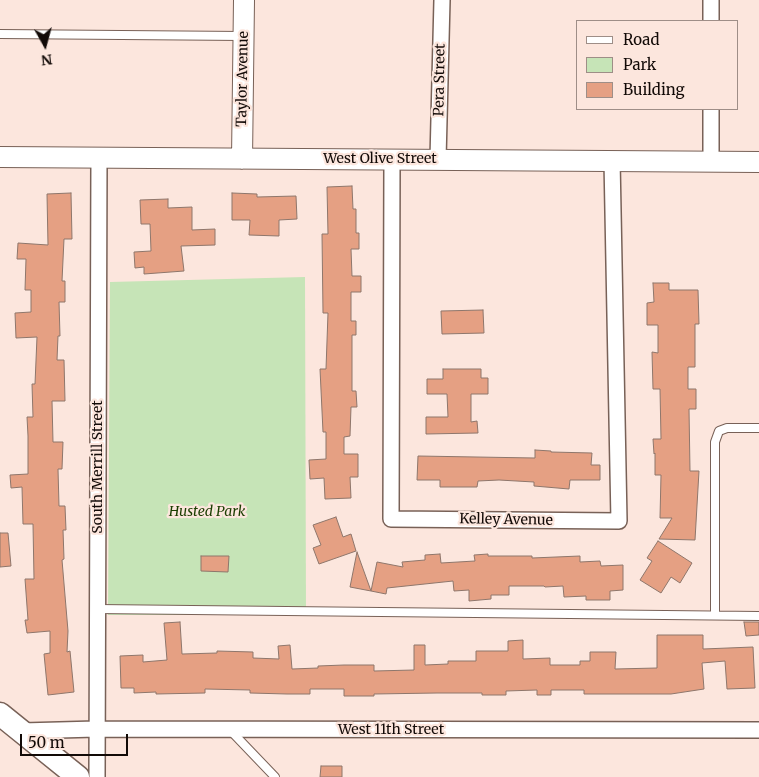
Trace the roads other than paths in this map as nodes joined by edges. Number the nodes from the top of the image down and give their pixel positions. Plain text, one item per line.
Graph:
1 (244, 0) edge
2 (442, 0) edge
3 (711, 0) edge
4 (711, 20) edge
5 (0, 34) edge
6 (243, 36) junction
7 (711, 110) edge
8 (0, 157) edge
9 (99, 157) junction
10 (242, 159) junction
11 (392, 160) junction
12 (438, 160) junction
13 (612, 160) junction
14 (711, 162) junction
15 (759, 162) edge
16 (759, 428) edge
17 (97, 610) junction
18 (715, 616) junction
19 (759, 616) edge
20 (0, 714) edge
21 (96, 729) junction
22 (230, 730) junction
23 (759, 730) edge
24 (22, 731) junction
25 (78, 777) edge
26 (97, 777) edge
27 (275, 777) edge

1 - 6 street, Taylor Avenue
2 - 12 street, Pera Street
3 - 4 street
5 - 6 lane
6 - 10 street, Taylor Avenue
7 - 14 street
8 - 9 street, West Olive Street
9 - 10 street, West Olive Street
9 - 17 street, South Merrill Street
10 - 11 street, West Olive Street
11 - 12 street, West Olive Street
11 - 13 street, Kelley Avenue
12 - 13 street, West Olive Street
13 - 14 street, West Olive Street
14 - 15 street, West Olive Street
16 - 18 lane
17 - 18 lane
17 - 21 street, South Merrill Street
18 - 19 lane
20 - 24 main road
21 - 22 street, West 11th Street
21 - 24 street, West 11th Street
21 - 26 street, South Merrill Street
22 - 23 street, West 11th Street
22 - 27 lane
24 - 25 main road

